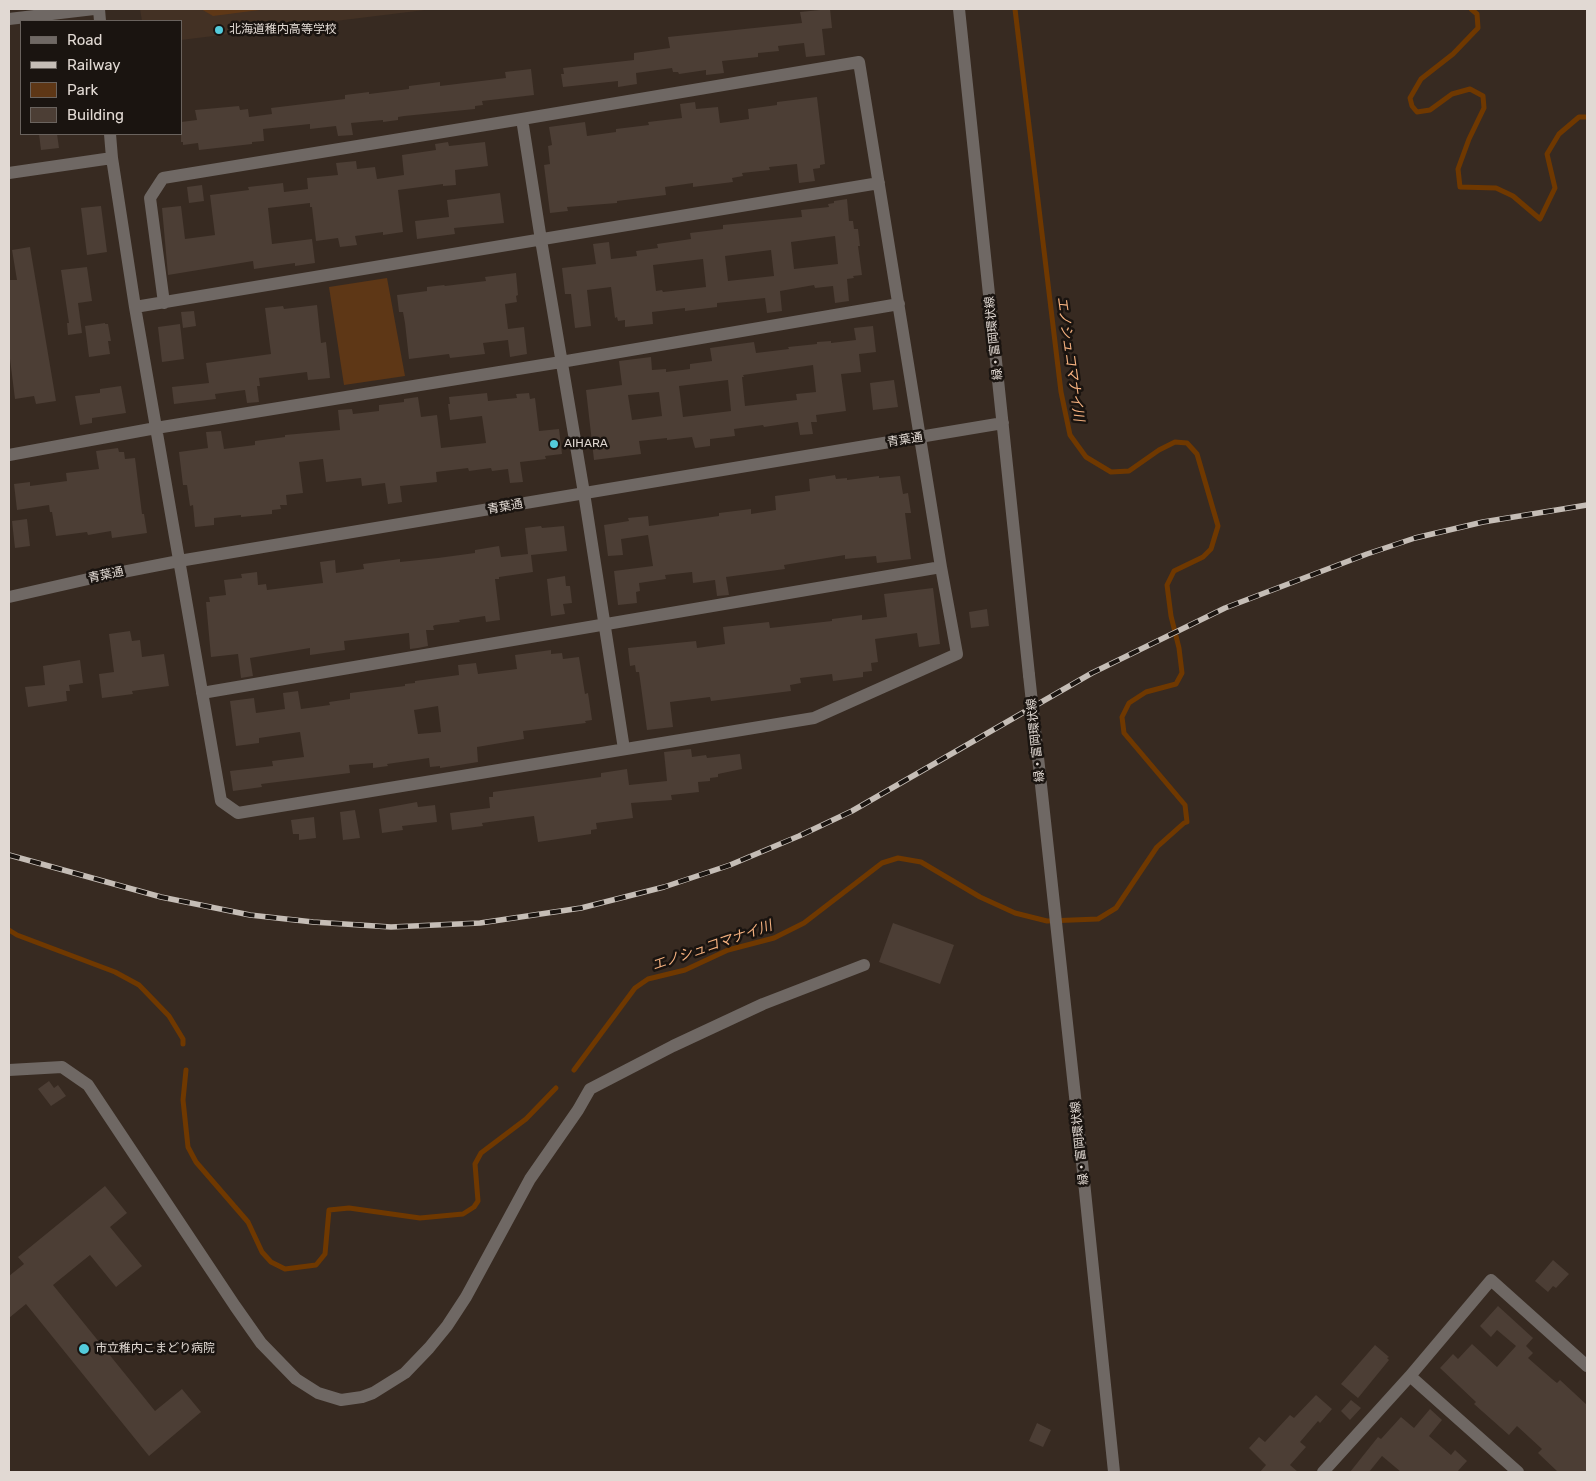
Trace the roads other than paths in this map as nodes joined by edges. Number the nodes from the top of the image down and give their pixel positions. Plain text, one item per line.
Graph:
1 (94, 9) edge
2 (959, 9) edge
3 (9, 19) edge
4 (522, 119) junction
5 (110, 135) edge
6 (112, 158) junction
7 (9, 173) edge
8 (879, 183) junction
9 (541, 240) junction
10 (164, 303) junction
11 (899, 304) junction
12 (135, 306) junction
13 (561, 362) junction
14 (1003, 424) junction
15 (156, 428) junction
16 (920, 438) junction
17 (9, 455) edge
18 (584, 493) junction
19 (179, 561) junction
20 (941, 568) junction
21 (9, 597) edge
22 (604, 626) junction
23 (202, 693) junction
24 (624, 748) junction
25 (864, 966) dead end
26 (9, 1070) edge
27 (1587, 1366) edge
28 (1410, 1376) junction
29 (1327, 1471) edge
30 (1114, 1472) edge
31 (1518, 1472) edge

1 - 3 street
2 - 14 street, 緑・富岡環状線
4 - 8 street
4 - 9 street
4 - 10 street
5 - 6 street
6 - 7 street
6 - 12 street
8 - 9 street
8 - 11 street
9 - 10 street
9 - 13 street
10 - 12 street
11 - 13 street
11 - 16 street
12 - 15 street
13 - 15 street
13 - 18 street
14 - 16 street, 青葉通
14 - 30 street, 緑・富岡環状線, bridge
15 - 17 street
15 - 19 street
16 - 18 street, 青葉通
16 - 20 street
18 - 19 street, 青葉通
18 - 22 street
19 - 21 street, 青葉通
19 - 23 street
20 - 22 street
20 - 24 street
22 - 23 street
22 - 24 street
23 - 24 street
25 - 26 street
27 - 28 street
28 - 29 street
28 - 31 street

